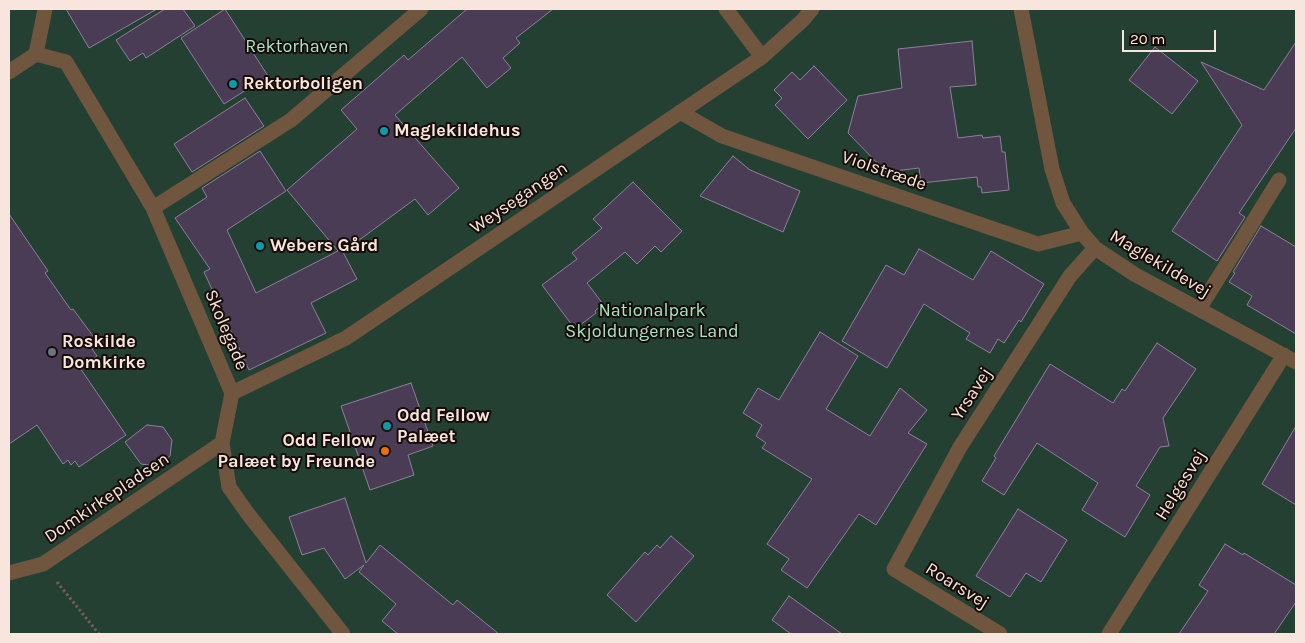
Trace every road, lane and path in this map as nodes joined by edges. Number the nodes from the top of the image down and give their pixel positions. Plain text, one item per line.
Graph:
1 (46, 9) edge
2 (421, 9) edge
3 (726, 9) edge
4 (812, 9) edge
5 (1021, 9) edge
6 (36, 54) junction
7 (762, 57) junction
8 (9, 72) edge
9 (680, 112) junction
10 (1280, 180) dead end
11 (154, 208) junction
12 (1082, 233) junction
13 (1095, 248) junction
14 (1199, 309) junction
15 (1290, 358) edge
16 (232, 393) junction
17 (222, 443) junction
18 (43, 564) junction
19 (894, 569) joint
20 (9, 573) edge
21 (99, 634) edge
22 (343, 634) edge
23 (1000, 634) edge
24 (1109, 634) edge

1 - 6 street
2 - 11 street
3 - 7 street
4 - 7 street, Weysegangen
5 - 12 street, Maglekildevej
6 - 8 street
6 - 11 street, Skolegade
7 - 9 street, Weysegangen
9 - 12 street, Violstræde
9 - 16 street, Weysegangen
10 - 14 street
11 - 16 street, Skolegade
12 - 13 street, Maglekildevej
13 - 14 street, Maglekildevej
13 - 19 street, Yrsavej
14 - 15 street, Maglekildevej
15 - 24 street, Helgesvej
16 - 17 street, Skolegade
17 - 18 street, Domkirkepladsen
17 - 22 street, Skolegade
18 - 20 street, Domkirkepladsen
18 - 21 path
19 - 23 street, Roarsvej

